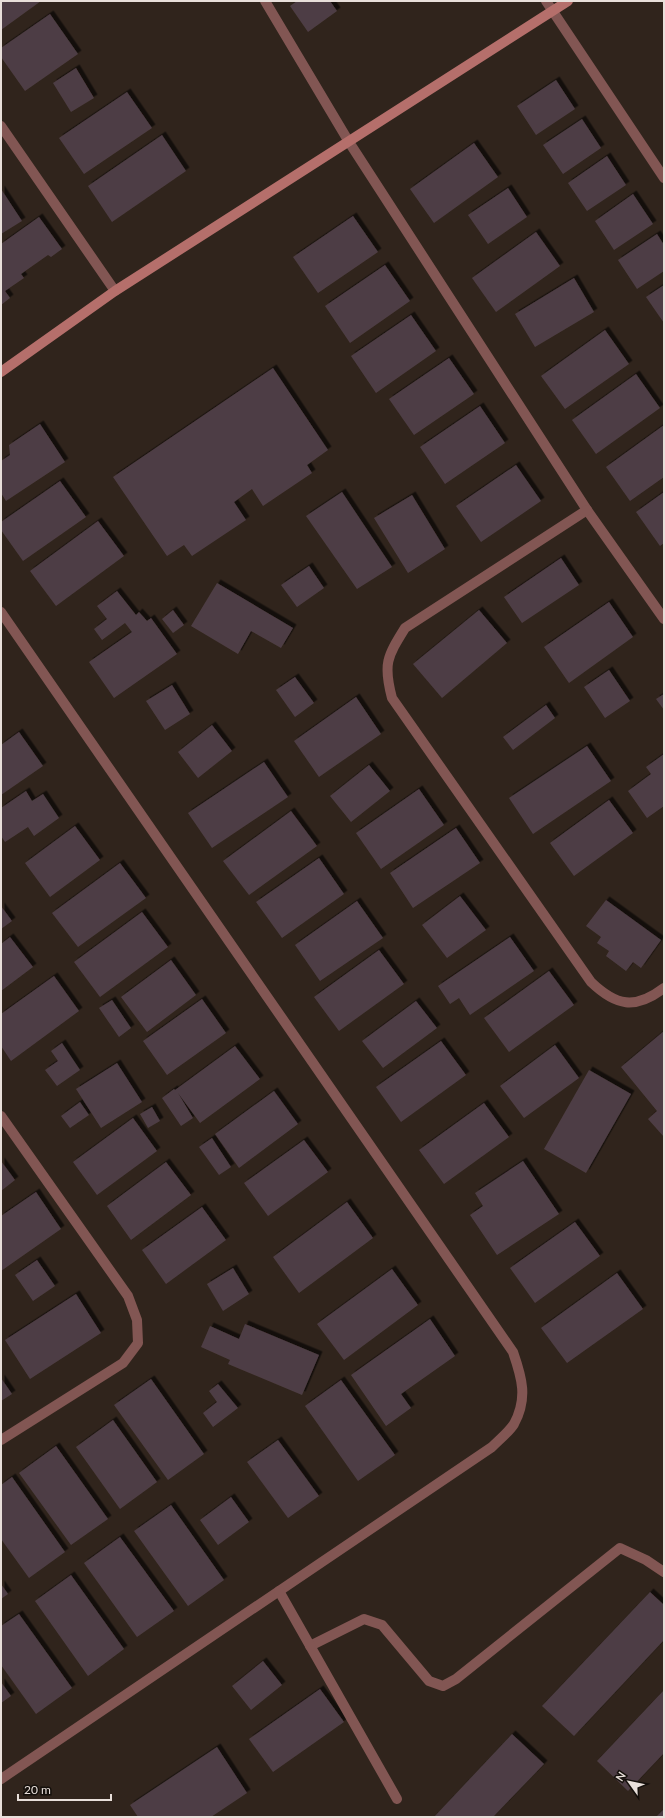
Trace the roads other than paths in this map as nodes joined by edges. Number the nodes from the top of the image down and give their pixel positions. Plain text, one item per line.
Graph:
1 (265, 1) edge
2 (546, 1) edge
3 (568, 1) edge
4 (553, 12) junction
5 (1, 126) edge
6 (349, 142) junction
7 (664, 178) edge
8 (115, 291) junction
9 (1, 372) edge
10 (587, 510) junction
11 (1, 612) edge
12 (664, 619) edge
13 (664, 988) edge
14 (1, 1116) edge
15 (1, 1440) edge
16 (664, 1572) edge
17 (279, 1591) junction
18 (310, 1646) junction
19 (1, 1779) edge
20 (397, 1800) dead end

1 - 6 street
2 - 4 street
3 - 4 street
4 - 6 street
4 - 7 street
5 - 8 street
6 - 8 street
6 - 10 street
8 - 9 street
10 - 12 street
10 - 13 street
11 - 17 street
14 - 15 street
16 - 18 street
17 - 18 street
17 - 19 street
18 - 20 street

